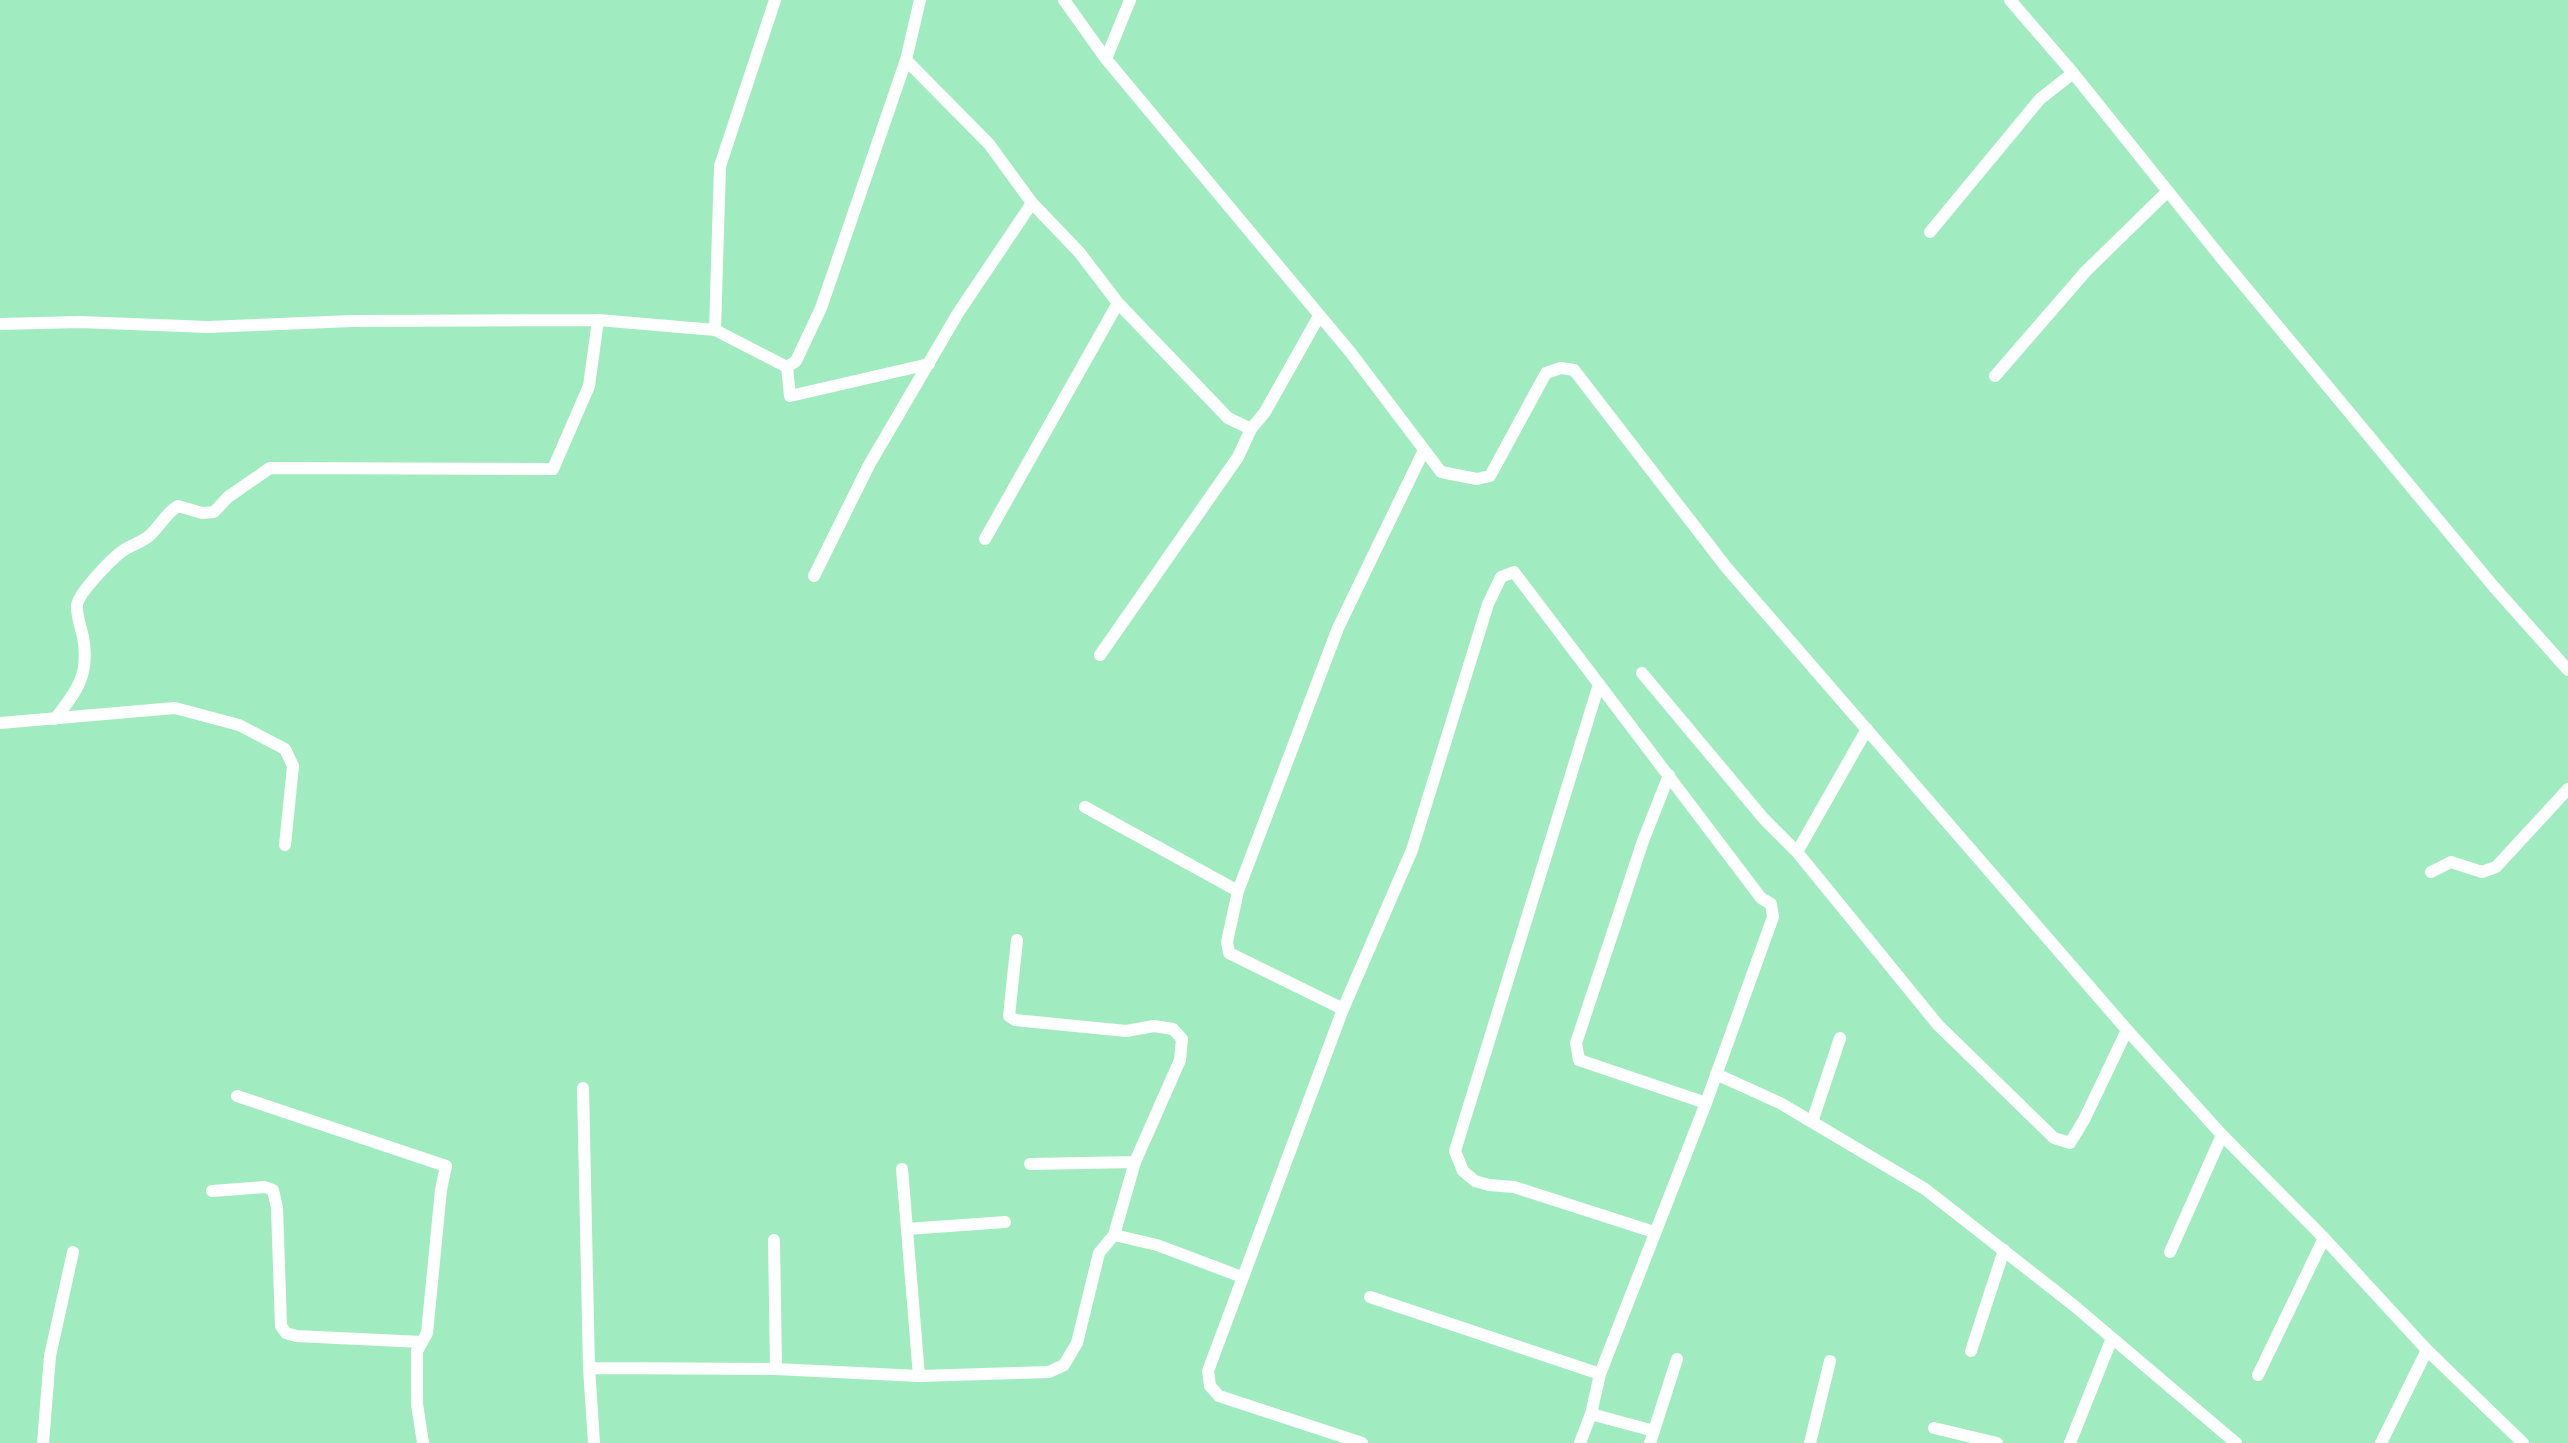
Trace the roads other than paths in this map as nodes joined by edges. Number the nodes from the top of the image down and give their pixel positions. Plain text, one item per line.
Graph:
1 (775, 0) edge
2 (920, 0) edge
3 (1064, 0) edge
4 (1130, 0) edge
5 (2010, 0) edge
6 (1106, 58) junction
7 (906, 60) junction
8 (2073, 73) junction
9 (2168, 191) junction
10 (1032, 203) junction
11 (1930, 232) dead end
12 (1118, 303) junction
13 (1319, 316) junction
14 (598, 320) junction
15 (0, 324) edge
16 (715, 330) junction
17 (929, 364) junction
18 (787, 367) junction
19 (1995, 376) dead end
20 (1251, 429) junction
21 (1424, 450) junction
22 (985, 539) dead end
23 (814, 576) dead end
24 (1100, 655) dead end
25 (2568, 670) edge
26 (1642, 673) dead end
27 (1599, 684) junction
28 (55, 719) junction
29 (0, 723) edge
30 (1867, 729) junction
31 (1669, 775) junction
32 (2568, 789) edge
33 (1085, 807) dead end
34 (285, 845) dead end
35 (1797, 852) junction
36 (2431, 872) dead end
37 (1238, 891) junction
38 (1017, 940) dead end
39 (1343, 1009) junction
40 (2127, 1031) junction
41 (1840, 1038) dead end
42 (1716, 1074) junction
43 (583, 1088) dead end
44 (237, 1096) dead end
45 (1706, 1102) junction
46 (1812, 1122) junction
47 (2222, 1135) junction
48 (1135, 1162) junction
49 (1030, 1164) dead end
50 (902, 1169) dead end
51 (212, 1191) dead end
52 (1005, 1222) dead end
53 (907, 1229) junction
54 (1654, 1232) junction
55 (1114, 1235) junction
56 (2324, 1238) junction
57 (774, 1240) dead end
58 (2004, 1250) junction
59 (73, 1252) dead end
60 (2171, 1252) dead end
61 (1242, 1277) junction
62 (1370, 1297) dead end
63 (2112, 1338) junction
64 (422, 1342) junction
65 (2427, 1350) junction
66 (1971, 1351) dead end
67 (1677, 1359) dead end
68 (1830, 1361) dead end
69 (589, 1368) junction
70 (776, 1369) junction
71 (1600, 1374) junction
72 (2258, 1375) dead end
73 (919, 1376) junction
74 (1591, 1414) junction
75 (1934, 1428) dead end
76 (1652, 1437) edge
77 (2232, 1442) edge
78 (43, 1443) edge
79 (423, 1443) edge
80 (594, 1443) edge
81 (1362, 1443) edge
82 (1580, 1443) edge
83 (1810, 1443) edge
84 (1997, 1443) edge
85 (2070, 1443) edge
86 (2381, 1443) edge
87 (2523, 1443) edge

1 - 16 street
2 - 7 street
3 - 6 street
4 - 6 street
5 - 8 street
6 - 13 street
7 - 10 street
7 - 18 street
8 - 9 street
8 - 11 street
9 - 19 street
9 - 25 street
10 - 12 street
10 - 17 street
12 - 20 street
12 - 22 street
13 - 20 street
13 - 21 street
14 - 15 street
14 - 16 street
14 - 28 street
16 - 18 street
17 - 18 street
17 - 23 street
20 - 24 street
21 - 30 street
21 - 37 street
26 - 35 street
27 - 31 street
27 - 39 street
27 - 54 street
28 - 29 street
28 - 34 street
30 - 35 street
30 - 40 street
31 - 42 street
31 - 45 street
32 - 36 street
33 - 37 street
35 - 40 street
37 - 39 street
38 - 48 street
39 - 61 street
40 - 47 street
41 - 46 street
42 - 45 street
42 - 46 street
43 - 69 street
44 - 64 street
45 - 54 street
46 - 58 street
47 - 56 street
47 - 60 street
48 - 49 street
48 - 55 street
50 - 53 street
51 - 64 street
52 - 53 street
53 - 73 street
54 - 71 street
55 - 61 street
55 - 73 street
56 - 65 street
56 - 72 street
57 - 70 street
58 - 63 street
58 - 66 street
59 - 78 street
61 - 81 street
62 - 71 street
63 - 77 street
63 - 85 street
64 - 79 street
65 - 86 street
65 - 87 street
67 - 76 street
68 - 83 street
69 - 70 street
69 - 80 street
70 - 73 street
71 - 74 street
74 - 76 street
74 - 82 street
75 - 84 street

